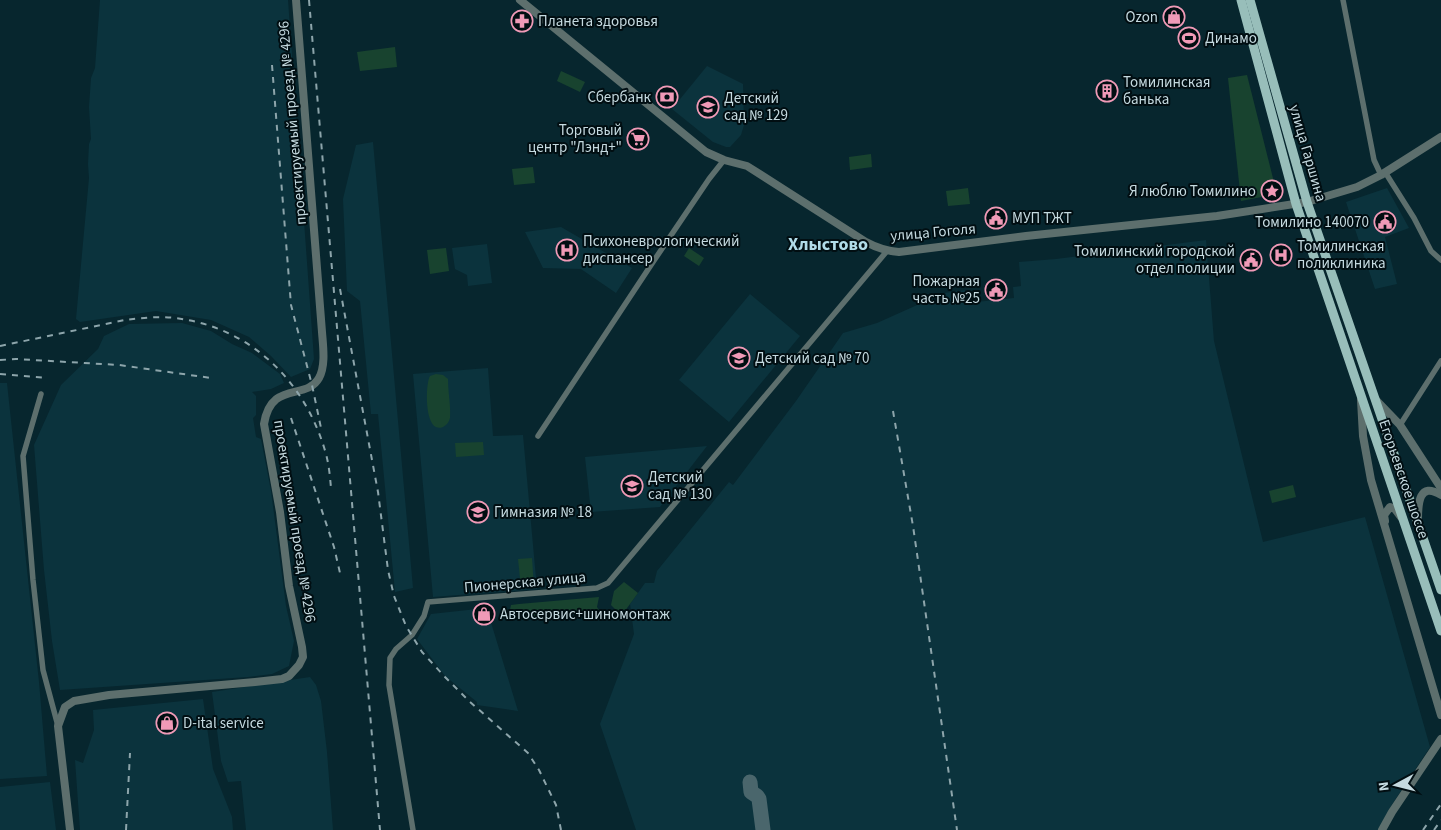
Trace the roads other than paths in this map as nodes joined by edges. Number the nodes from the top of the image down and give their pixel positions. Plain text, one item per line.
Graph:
1 (296, 0) edge
2 (520, 0) edge
3 (1241, 0) edge
4 (1250, 0) edge
5 (1343, 0) edge
6 (1441, 137) edge
7 (724, 160) junction
8 (1383, 173) junction
9 (1307, 202) junction
10 (1296, 204) junction
11 (887, 251) junction
12 (1441, 260) edge
13 (1441, 361) edge
14 (41, 394) dead end
15 (1360, 394) junction
16 (1374, 398) junction
17 (1400, 424) junction
18 (538, 436) dead end
19 (1441, 488) edge
20 (1441, 495) edge
21 (1418, 524) junction
22 (1406, 526) junction
23 (1386, 531) junction
24 (1441, 590) edge
25 (1441, 631) edge
26 (1441, 715) edge
27 (58, 726) junction
28 (1441, 739) edge
29 (70, 830) edge
30 (413, 830) edge
31 (1382, 830) edge

1 - 27 street, проектируемый проезд № 4296
2 - 7 street, улица Гоголя
3 - 10 main road, улица Гаршина
4 - 9 main road, улица Гаршина
5 - 8 street
6 - 8 street, улица Гоголя
7 - 11 street, улица Гоголя
7 - 18 street
8 - 9 street, улица Гоголя
8 - 12 street
9 - 10 street, улица Гоголя
9 - 16 main road, улица Гаршина
10 - 11 street, улица Гоголя
10 - 15 main road, улица Гаршина
11 - 30 street, Пионерская улица
13 - 17 street
14 - 27 street
15 - 22 main road, Егорьевское шоссе
15 - 23 street
16 - 17 street
16 - 21 main road, Егорьевское шоссе
17 - 19 street
20 - 21 street
21 - 24 main road, Егорьевское шоссе
22 - 23 street
22 - 25 main road, Егорьевское шоссе
23 - 26 street
27 - 29 street
28 - 31 street

